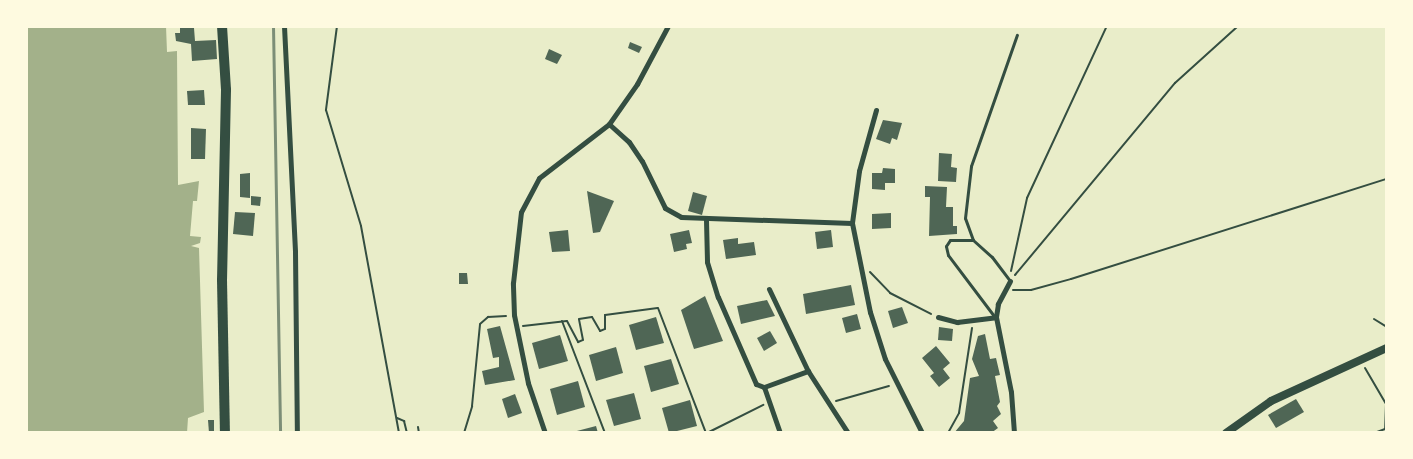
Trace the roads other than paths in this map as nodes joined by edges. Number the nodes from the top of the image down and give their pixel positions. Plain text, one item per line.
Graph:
1 (222, 26) edge
2 (284, 26) edge
3 (668, 26) edge
4 (1017, 35) dead end
5 (876, 110) dead end
6 (609, 124) junction
7 (706, 220) junction
8 (852, 223) junction
9 (973, 240) junction
10 (1010, 281) joint
11 (769, 289) dead end
12 (938, 317) road end
13 (996, 317) junction
14 (1387, 348) edge
15 (808, 371) junction
16 (764, 387) junction
17 (225, 433) edge
18 (297, 433) edge
19 (545, 433) edge
20 (780, 433) edge
21 (848, 433) edge
22 (922, 433) edge
23 (1014, 433) edge
24 (1226, 433) edge

1 - 17 main road
2 - 18 street
3 - 6 street
4 - 9 lane
5 - 8 street
6 - 7 street
6 - 19 street
7 - 8 street
7 - 16 street
8 - 22 street
9 - 10 lane
9 - 13 lane
10 - 13 street
11 - 15 street
12 - 13 street
13 - 23 street
14 - 24 street
15 - 16 street
15 - 21 street
16 - 20 street

